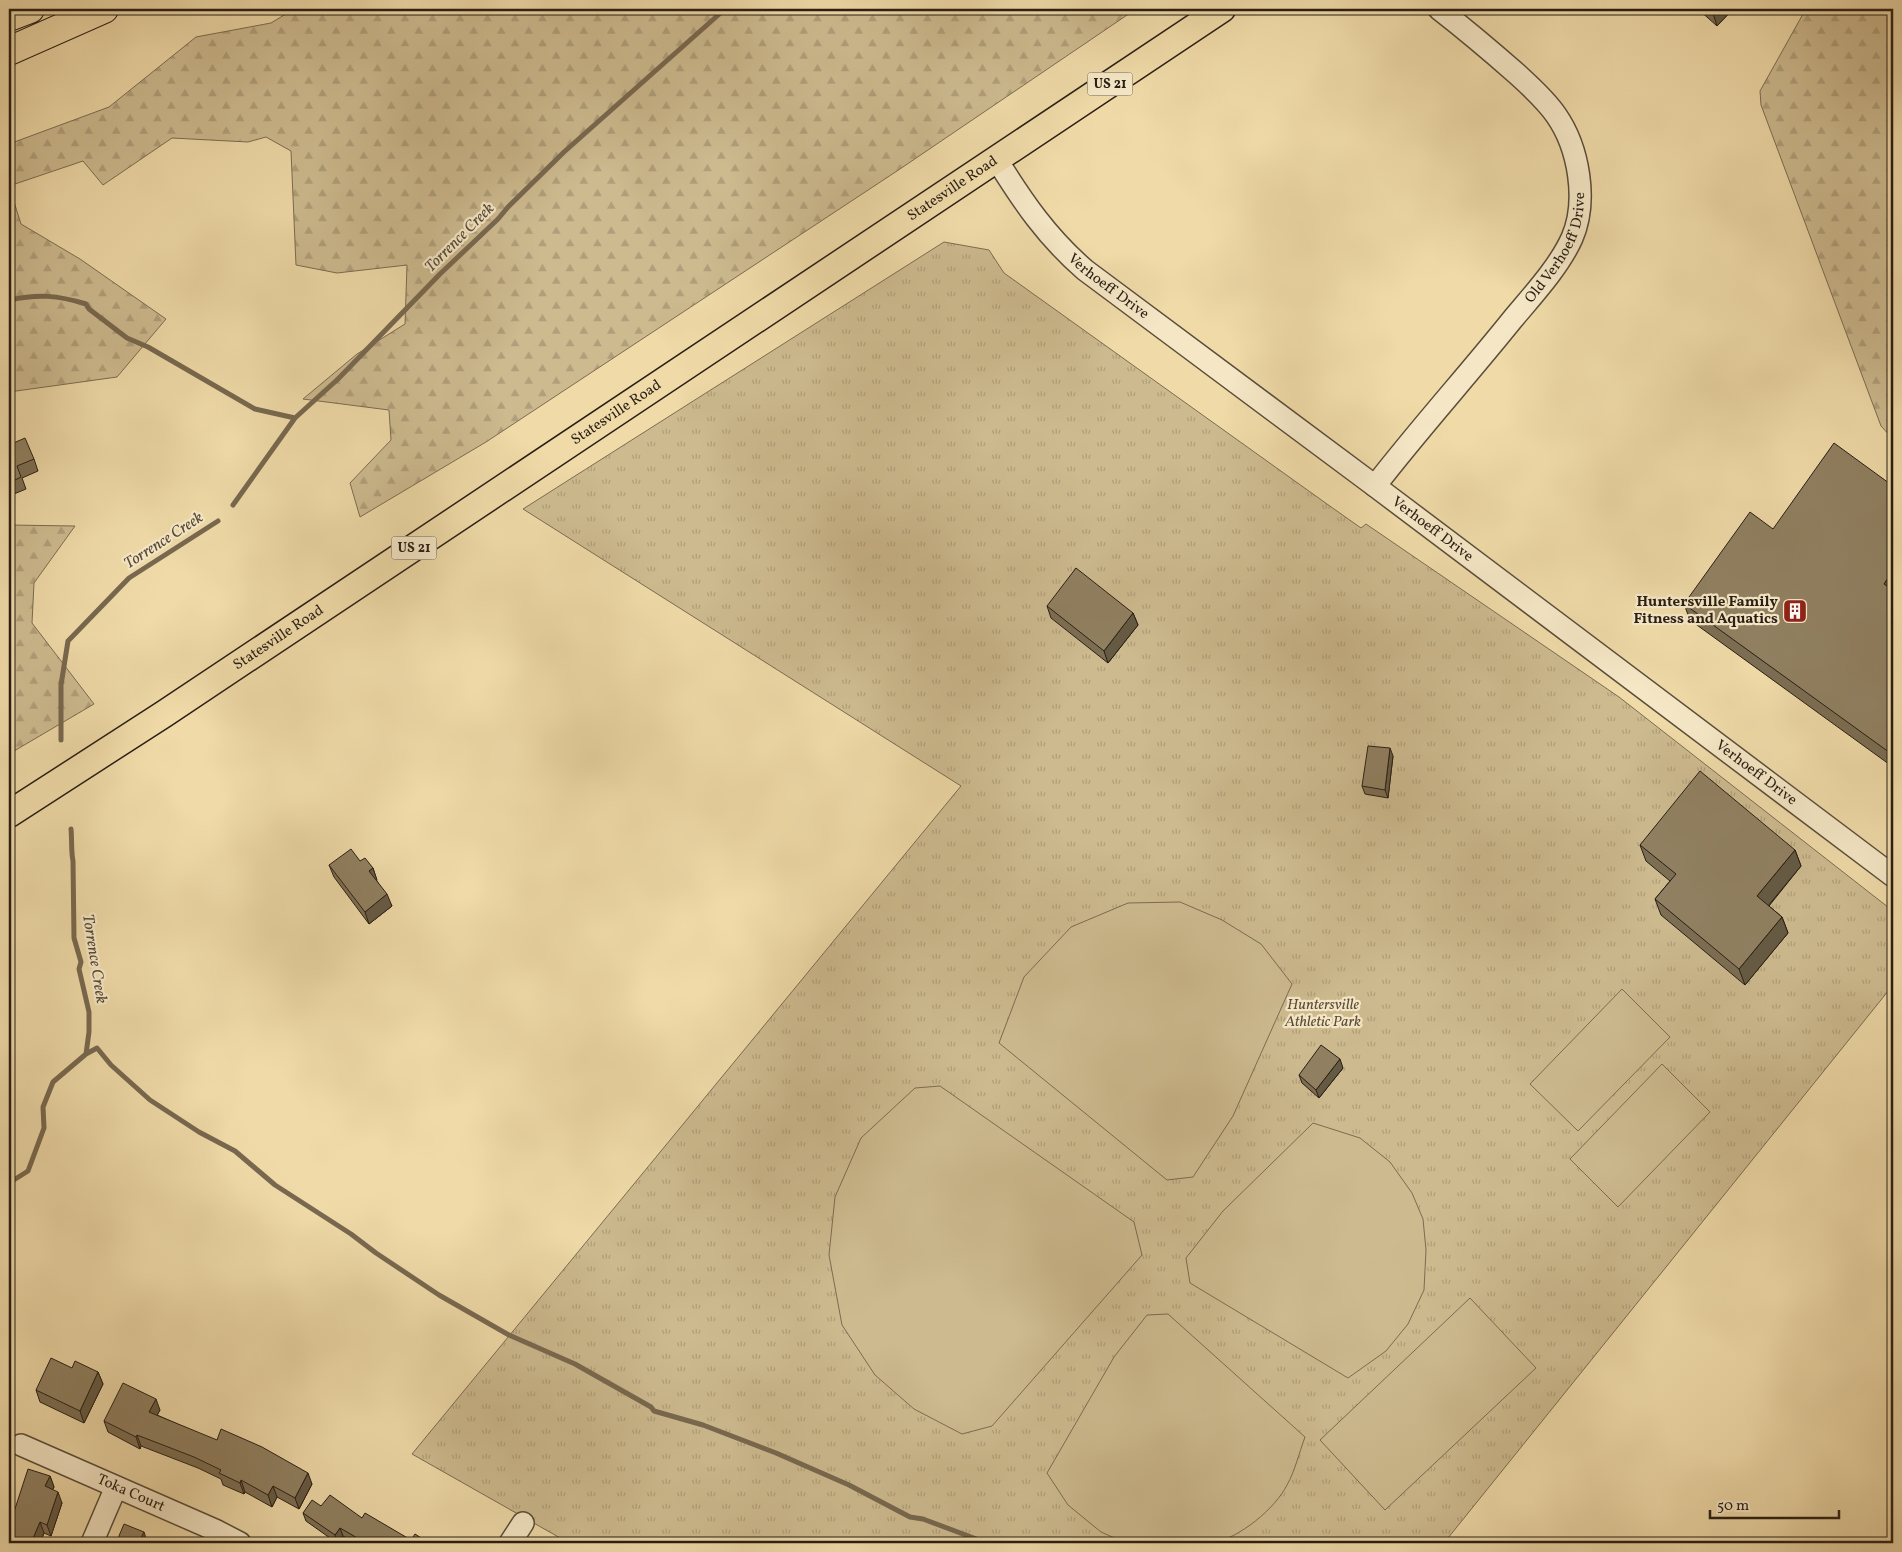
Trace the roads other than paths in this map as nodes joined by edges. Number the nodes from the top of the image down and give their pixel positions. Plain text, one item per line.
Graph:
1 (30, 9) edge
2 (104, 9) edge
3 (1222, 9) edge
4 (1439, 9) edge
5 (9, 17) edge
6 (9, 51) edge
7 (997, 160) junction
8 (1375, 486) junction
9 (9, 814) edge
10 (1893, 876) edge
11 (21, 1445) dead end
12 (116, 1488) junction
13 (523, 1522) dead end
14 (92, 1543) edge
15 (240, 1543) edge
16 (510, 1543) edge

1 - 5 highway
2 - 6 highway
3 - 7 main road, Statesville Road / US 21
4 - 8 street, Old Verhoeff Drive
7 - 8 street, Verhoeff Drive
7 - 9 main road, Statesville Road / US 21
8 - 10 street, Verhoeff Drive
11 - 12 street, Toka Court
12 - 14 street
12 - 15 street, Toka Court
13 - 16 street

